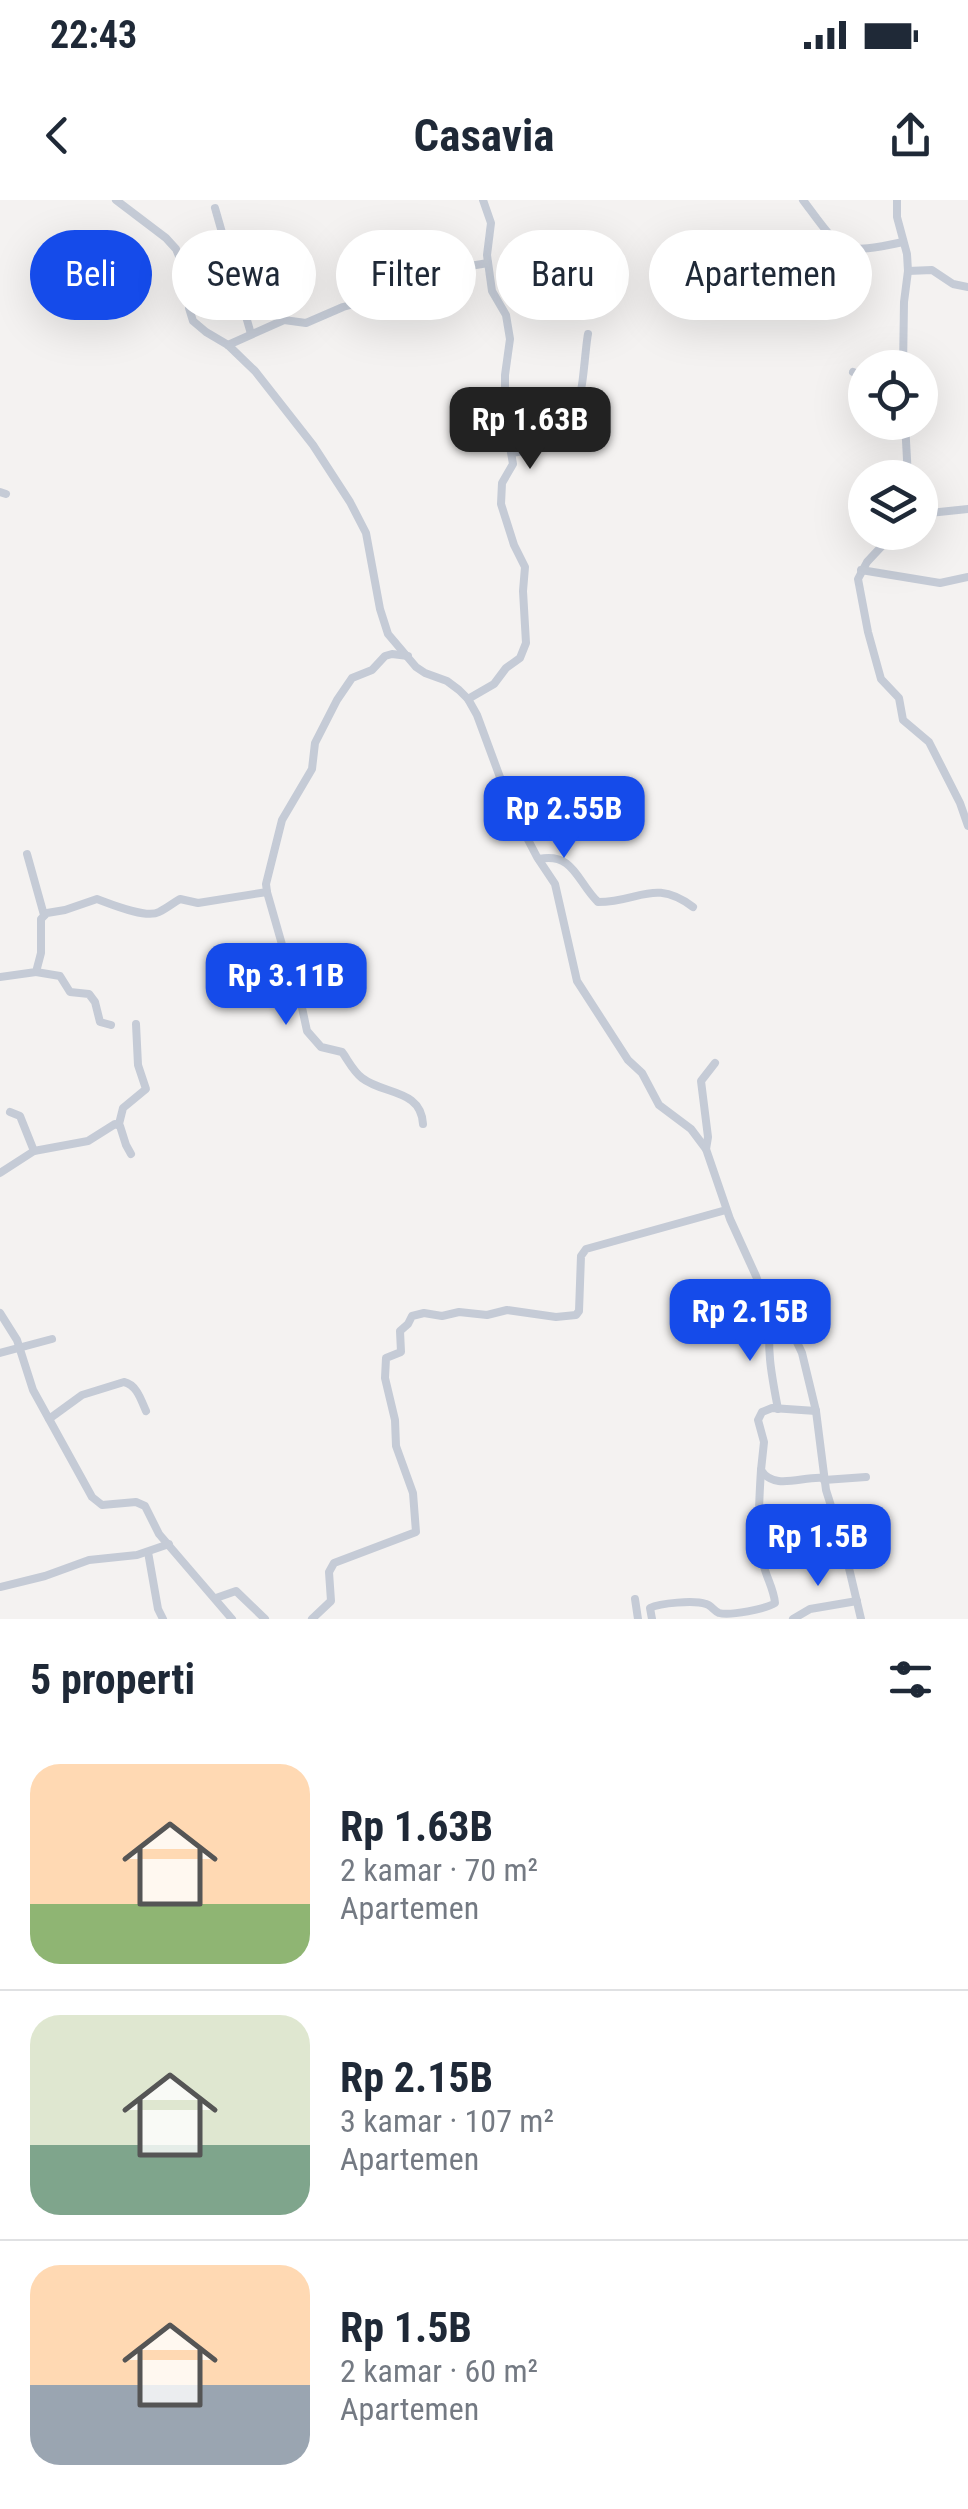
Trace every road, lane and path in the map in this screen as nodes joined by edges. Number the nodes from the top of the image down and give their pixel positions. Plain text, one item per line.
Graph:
1 (116, 200) edge
2 (482, 200) edge
3 (803, 200) edge
4 (897, 200) edge
5 (215, 208) dead end
6 (903, 242) junction
7 (488, 263) junction
8 (476, 265) edge
9 (908, 272) junction
10 (968, 287) edge
11 (336, 310) edge
12 (251, 334) junction
13 (588, 334) dead end
14 (228, 344) junction
15 (904, 350) edge
16 (569, 398) junction
17 (506, 400) junction
18 (512, 453) junction
19 (968, 510) edge
20 (938, 512) edge
21 (879, 550) edge
22 (862, 570) junction
23 (968, 577) edge
24 (408, 656) junction
25 (468, 698) junction
26 (968, 826) edge
27 (27, 854) dead end
28 (539, 859) junction
29 (267, 892) junction
30 (693, 907) dead end
31 (44, 915) junction
32 (36, 972) junction
33 (0, 977) edge
34 (136, 1024) dead end
35 (111, 1025) dead end
36 (715, 1062) dead end
37 (10, 1112) dead end
38 (119, 1124) junction
39 (424, 1124) dead end
40 (706, 1149) junction
41 (34, 1151) junction
42 (131, 1154) dead end
43 (0, 1173) edge
44 (726, 1210) junction
45 (0, 1313) edge
46 (771, 1317) junction
47 (52, 1339) dead end
48 (21, 1348) junction
49 (0, 1353) edge
50 (778, 1408) junction
51 (146, 1411) dead end
52 (816, 1411) junction
53 (49, 1419) junction
54 (760, 1470) junction
55 (866, 1477) dead end
56 (824, 1479) junction
57 (169, 1544) junction
58 (148, 1552) junction
59 (846, 1556) junction
60 (798, 1560) dead end
61 (0, 1587) edge
62 (216, 1598) junction
63 (635, 1599) dead end
64 (858, 1600) junction
65 (163, 1619) edge
66 (232, 1619) edge
67 (264, 1619) edge
68 (312, 1619) edge
69 (638, 1619) edge
70 (652, 1619) edge
71 (793, 1619) edge
72 (861, 1619) edge

1 - 14 street
2 - 7 street
3 - 6 street
4 - 6 street
5 - 12 street
6 - 9 street
7 - 8 street
7 - 17 street
9 - 10 street
9 - 15 street
11 - 12 street
12 - 14 street
13 - 16 street
14 - 24 street
16 - 17 street
16 - 18 street
17 - 18 street
18 - 25 street
19 - 20 street
21 - 22 street
22 - 23 street
22 - 26 street
24 - 25 street
24 - 29 street
25 - 28 street
27 - 31 street
28 - 30 street
28 - 40 street
29 - 31 street
29 - 39 street
31 - 32 street
32 - 33 street
32 - 35 street
34 - 38 street
36 - 40 street
37 - 41 street
38 - 41 street
38 - 42 street
40 - 44 street
41 - 43 street
44 - 46 street
44 - 68 street
45 - 48 street
46 - 50 street
46 - 52 street
47 - 48 street
48 - 49 street
48 - 53 street
50 - 52 street
50 - 54 street
51 - 53 street
52 - 56 street
53 - 57 street
54 - 56 street
54 - 70 street
55 - 56 street
56 - 59 street
57 - 58 street
57 - 62 street
58 - 61 street
58 - 65 street
59 - 60 street
59 - 64 street
62 - 66 street
62 - 67 street
63 - 69 street
64 - 71 street
64 - 72 street

